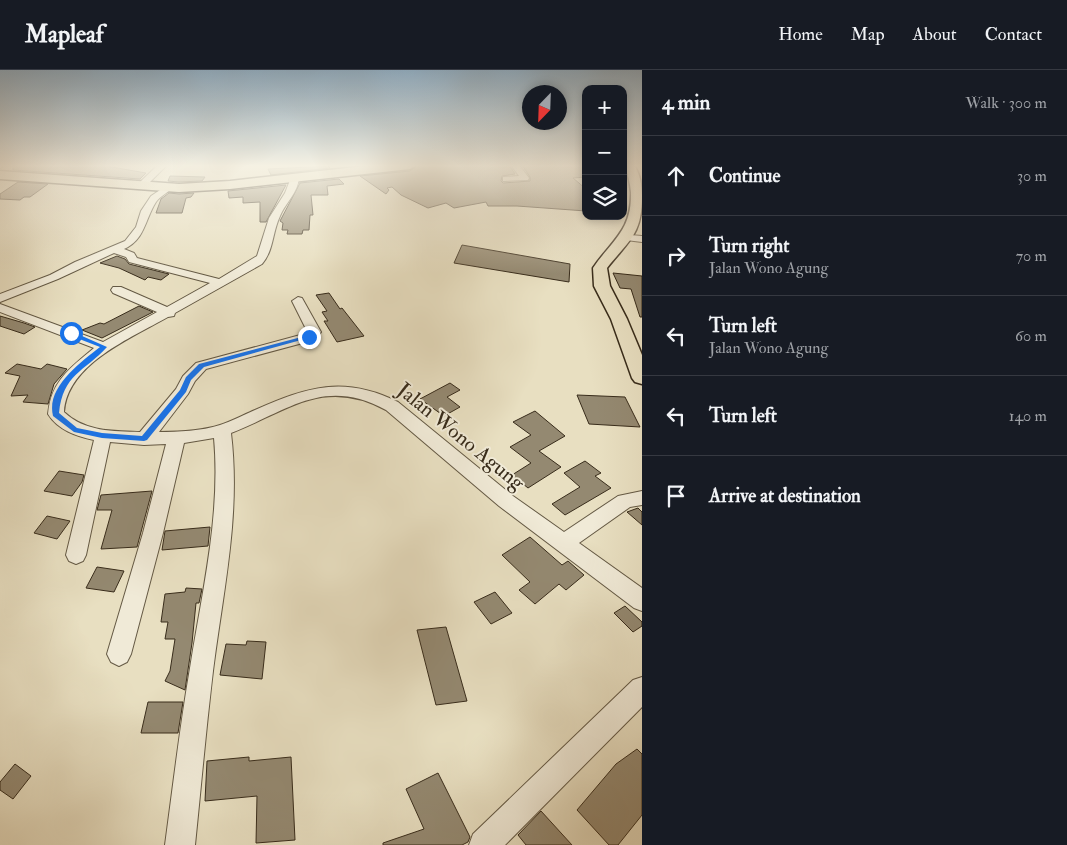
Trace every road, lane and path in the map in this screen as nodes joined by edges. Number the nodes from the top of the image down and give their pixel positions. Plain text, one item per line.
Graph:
1 (152, 201) edge
2 (285, 201) edge
3 (640, 201) edge
4 (636, 238) edge
5 (116, 250) junction
6 (223, 283) junction
7 (117, 290) dead end
8 (0, 298) edge
9 (298, 301) dead end
10 (0, 308) edge
11 (169, 313) junction
12 (104, 347) junction
13 (642, 378) edge
14 (222, 430) junction
15 (102, 436) junction
16 (144, 438) junction
17 (176, 439) junction
18 (642, 498) edge
19 (563, 543) junction
20 (76, 555) dead end
21 (642, 601) edge
22 (119, 654) dead end
23 (642, 689) edge
24 (180, 845) edge
25 (484, 845) edge

1 - 5 street
2 - 6 street, Jalan Wono Agung
3 - 4 main road
4 - 13 main road
5 - 6 street
5 - 8 street
6 - 11 street, Jalan Wono Agung
7 - 11 street
9 - 16 street
10 - 12 street
11 - 12 street, Jalan Wono Agung
12 - 15 street, Jalan Wono Agung
14 - 17 street, Jalan Wono Agung
14 - 19 street, Jalan Wono Agung
14 - 24 street
15 - 16 street, Jalan Wono Agung
15 - 20 street
16 - 17 street, Jalan Wono Agung
17 - 22 street
18 - 19 street
19 - 21 street, Jalan Wono Agung
23 - 25 street

